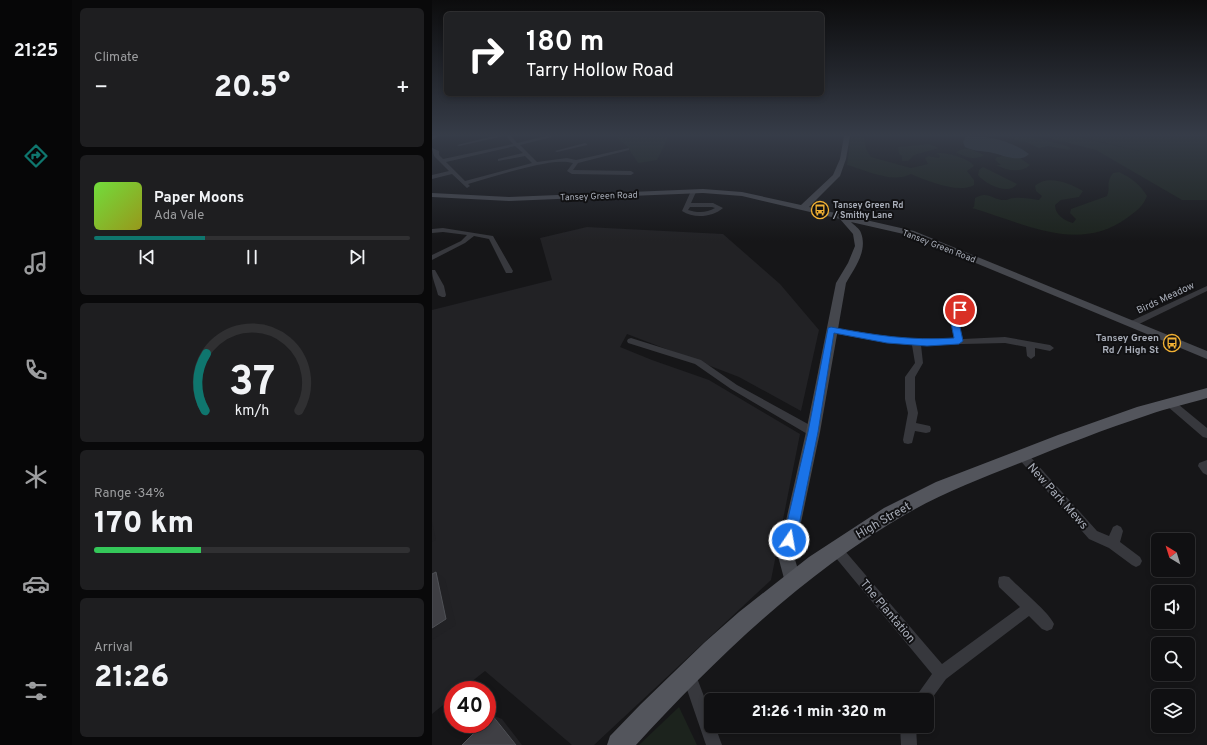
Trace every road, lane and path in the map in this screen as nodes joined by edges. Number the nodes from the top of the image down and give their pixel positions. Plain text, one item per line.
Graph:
1 (513, 171) edge
2 (570, 171) edge
3 (838, 171) edge
4 (453, 172) joint
5 (631, 173) dead end
6 (432, 177) edge
7 (693, 192) junction
8 (435, 199) edge
9 (688, 205) junction
10 (804, 208) junction
11 (843, 218) junction
12 (432, 231) edge
13 (473, 234) junction
14 (432, 258) edge
15 (509, 271) dead end
16 (432, 272) edge
17 (440, 286) junction
18 (432, 288) edge
19 (1207, 288) edge
20 (442, 295) dead end
21 (966, 302) dead end
22 (960, 310) junction
23 (971, 314) dead end
24 (1132, 324) junction
25 (831, 330) junction
26 (631, 341) dead end
27 (959, 341) junction
28 (916, 342) junction
29 (1030, 345) junction
30 (1050, 348) dead end
31 (1207, 355) edge
32 (1031, 356) dead end
33 (1207, 392) edge
34 (1170, 403) junction
35 (911, 426) junction
36 (926, 429) dead end
37 (813, 432) junction
38 (1207, 434) edge
39 (908, 440) dead end
40 (1022, 455) junction
41 (1207, 464) edge
42 (1207, 470) edge
43 (1117, 531) dead end
44 (1113, 544) junction
45 (835, 548) junction
46 (1136, 561) dead end
47 (792, 580) junction
48 (1004, 582) dead end
49 (1030, 607) junction
50 (1047, 624) dead end
51 (688, 671) junction
52 (941, 674) junction
53 (927, 693) edge
54 (908, 733) edge
55 (619, 745) edge
56 (714, 745) edge
57 (909, 745) edge

1 - 4 street
2 - 5 street
3 - 10 street
4 - 6 street
7 - 8 street, Tansey Green Road
7 - 9 street
7 - 10 street, Tansey Green Road
9 - 9 street
10 - 11 street, Tansey Green Road
11 - 24 street, Tansey Green Road
11 - 25 street
12 - 13 street
13 - 14 street
13 - 15 street
16 - 17 street
17 - 18 street
17 - 20 street
19 - 24 street, Birds Meadow
21 - 22 street
22 - 23 street
22 - 27 street
24 - 31 street, Tansey Green Road
25 - 28 street
25 - 37 street
26 - 37 street
27 - 28 street
27 - 29 street
28 - 35 street
29 - 30 street
29 - 32 street
33 - 34 main road, High Street
34 - 38 street
34 - 40 main road, High Street
35 - 36 street
35 - 39 street
37 - 47 street
40 - 44 street, New Park Mews
40 - 45 main road, High Street
41 - 42 street
43 - 44 street
44 - 46 street, New Park Mews
45 - 47 main road, High Street
45 - 52 street, The Plantation
47 - 51 main road, High Street
48 - 49 street
49 - 50 street
49 - 52 street
51 - 55 main road, High Street
51 - 56 street
52 - 53 street
54 - 57 street

